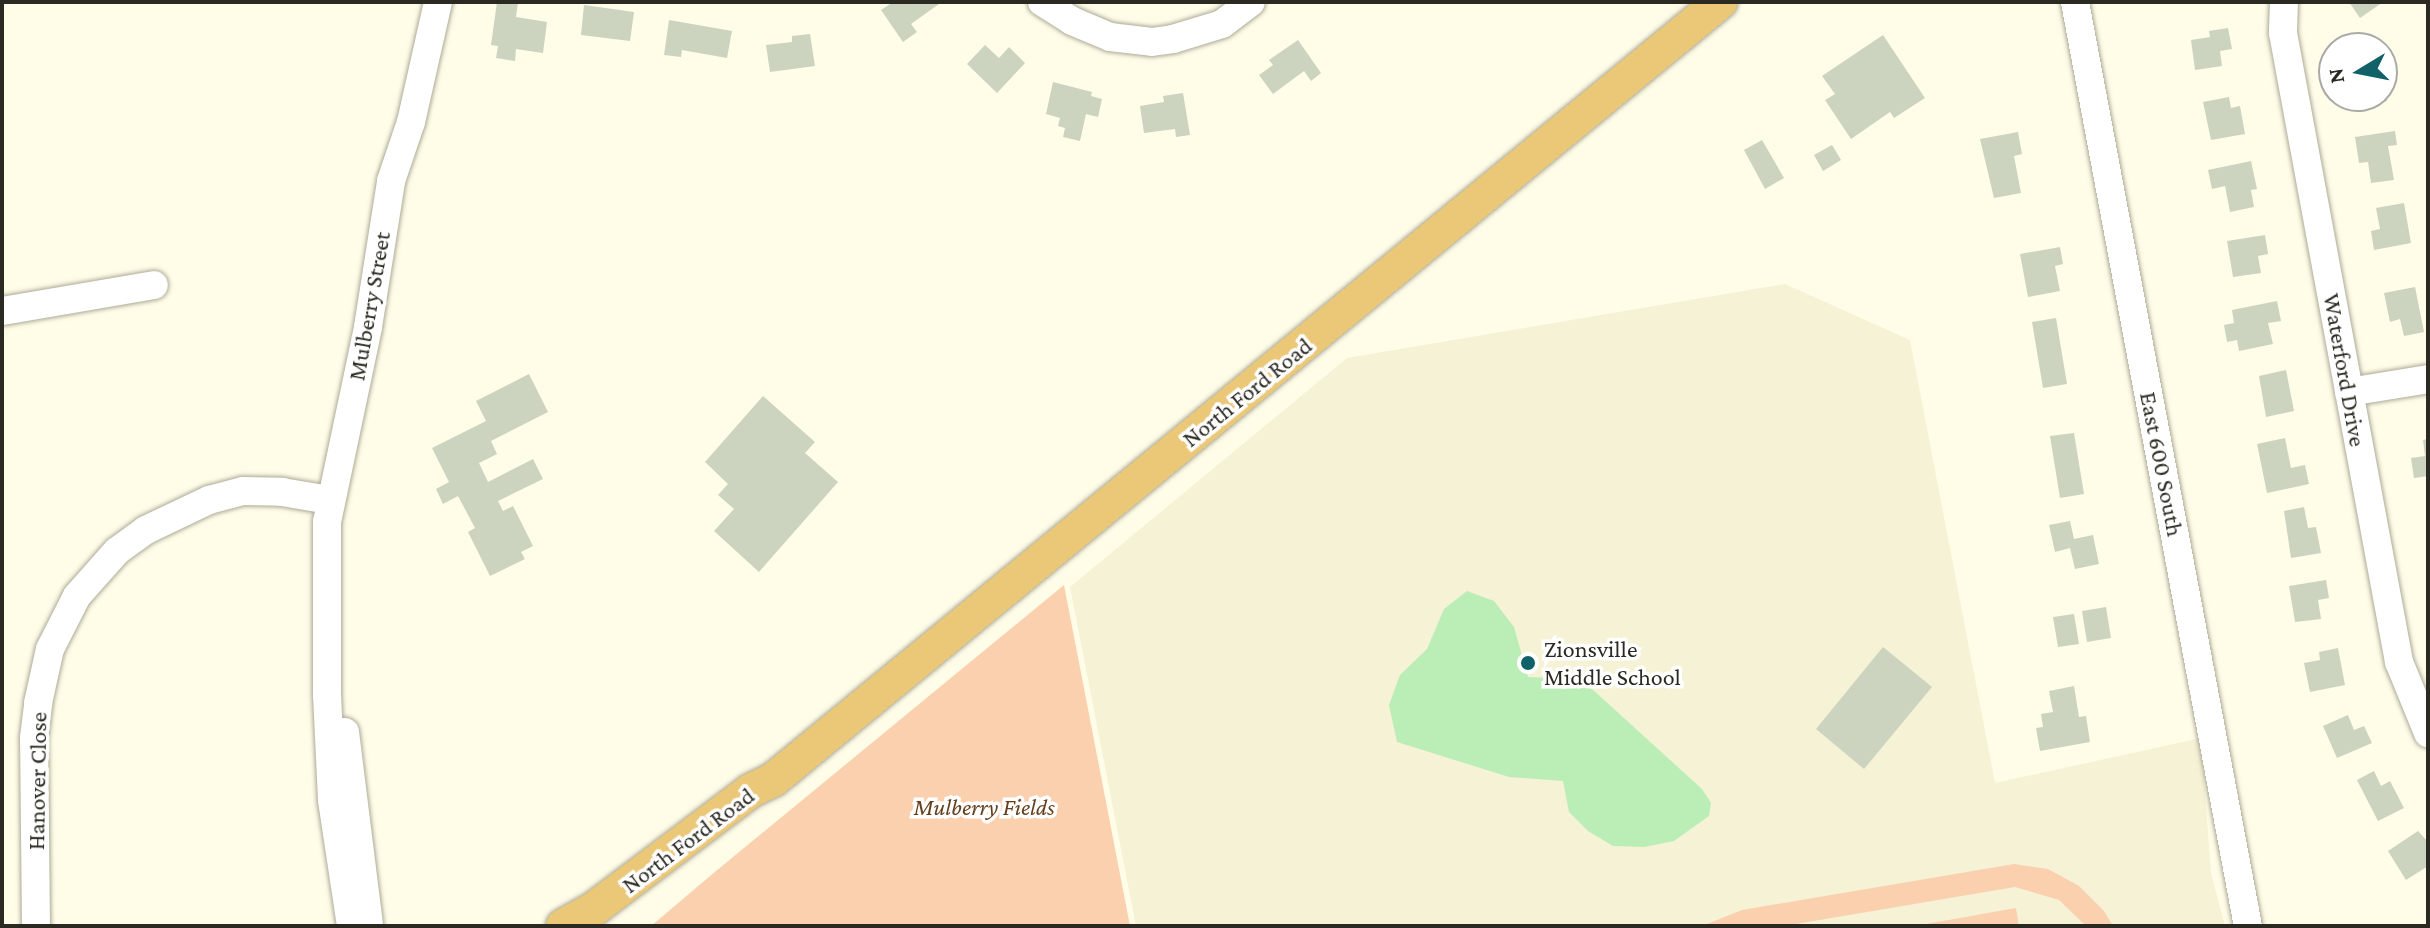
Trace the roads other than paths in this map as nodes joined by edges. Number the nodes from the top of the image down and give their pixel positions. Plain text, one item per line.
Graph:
1 (438, 2) edge
2 (1042, 2) edge
3 (1251, 2) edge
4 (1720, 2) edge
5 (2075, 2) edge
6 (2284, 2) edge
7 (154, 285) dead end
8 (2, 311) edge
9 (2428, 379) edge
10 (2349, 392) junction
11 (330, 500) junction
12 (327, 615) junction
13 (2428, 733) edge
14 (773, 780) junction
15 (36, 926) edge
16 (351, 926) edge
17 (369, 926) edge
18 (563, 926) edge
19 (603, 926) edge
20 (2248, 926) edge

1 - 11 street, Mulberry Street
2 - 3 street
4 - 14 main road, North Ford Road
5 - 20 street, East 600 South
6 - 10 street, Waterford Drive
7 - 8 street
9 - 10 street
10 - 13 street, Waterford Drive
11 - 12 street, Mulberry Street
11 - 15 street, Hanover Close
12 - 16 street, Mulberry Street
12 - 17 street, Mulberry Street
14 - 18 main road, North Ford Road
14 - 19 main road, North Ford Road

